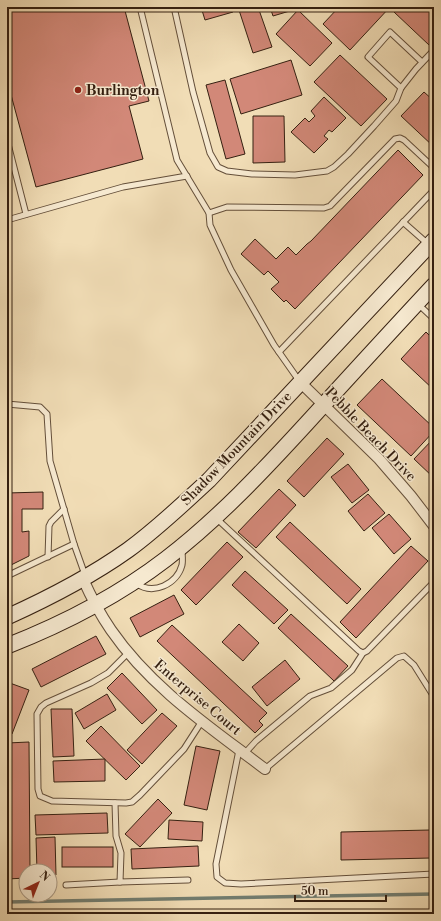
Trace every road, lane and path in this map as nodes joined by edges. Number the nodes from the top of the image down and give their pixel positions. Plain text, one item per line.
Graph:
1 (140, 7) edge
2 (174, 7) edge
3 (434, 50) edge
4 (422, 62) junction
5 (401, 88) junction
6 (7, 140) edge
7 (434, 168) edge
8 (186, 176) junction
9 (434, 190) edge
10 (209, 213) junction
11 (26, 214) junction
12 (7, 220) edge
13 (403, 222) junction
14 (431, 242) edge
15 (434, 285) edge
16 (417, 303) junction
17 (434, 319) edge
18 (279, 352) junction
19 (300, 382) junction
20 (7, 404) edge
21 (323, 405) junction
22 (64, 509) junction
23 (215, 518) junction
24 (434, 526) edge
25 (74, 544) junction
26 (182, 546) junction
27 (48, 557) junction
28 (7, 576) edge
29 (84, 578) junction
30 (134, 581) junction
31 (434, 582) edge
32 (95, 604) junction
33 (7, 617) edge
34 (7, 646) edge
35 (129, 652) junction
36 (363, 653) junction
37 (434, 697) edge
38 (202, 721) junction
39 (242, 751) junction
40 (265, 769) joint
41 (115, 803) junction
42 (434, 874) edge
43 (188, 880) dead end
44 (120, 882) junction
45 (66, 885) dead end

1 - 8 lane
2 - 5 lane
3 - 4 lane
4 - 5 lane
4 - 5 lane
6 - 11 lane
7 - 10 lane
8 - 10 lane
8 - 11 lane
9 - 13 lane
10 - 18 lane
11 - 12 lane
13 - 14 lane
13 - 18 lane
14 - 19 main road, Shadow Mountain Drive
15 - 16 main road
16 - 17 lane
16 - 21 main road
18 - 19 lane
19 - 21 street, Pebble Beach Drive
19 - 29 main road, Shadow Mountain Drive
20 - 22 lane
21 - 23 main road
21 - 24 street, Pebble Beach Drive
22 - 25 lane
22 - 27 lane
23 - 26 main road
23 - 36 lane
25 - 27 lane
25 - 29 lane
26 - 30 main road
26 - 30 lane
27 - 28 lane
29 - 32 street, Enterprise Court
29 - 33 main road, Shadow Mountain Drive
30 - 32 main road
31 - 36 lane
32 - 34 main road
32 - 35 street, Enterprise Court
35 - 38 street, Enterprise Court
35 - 41 lane
36 - 39 lane
37 - 40 lane
38 - 39 street, Enterprise Court
38 - 41 lane
39 - 40 street, Enterprise Court
39 - 42 lane
41 - 44 lane
43 - 44 lane
44 - 45 lane

